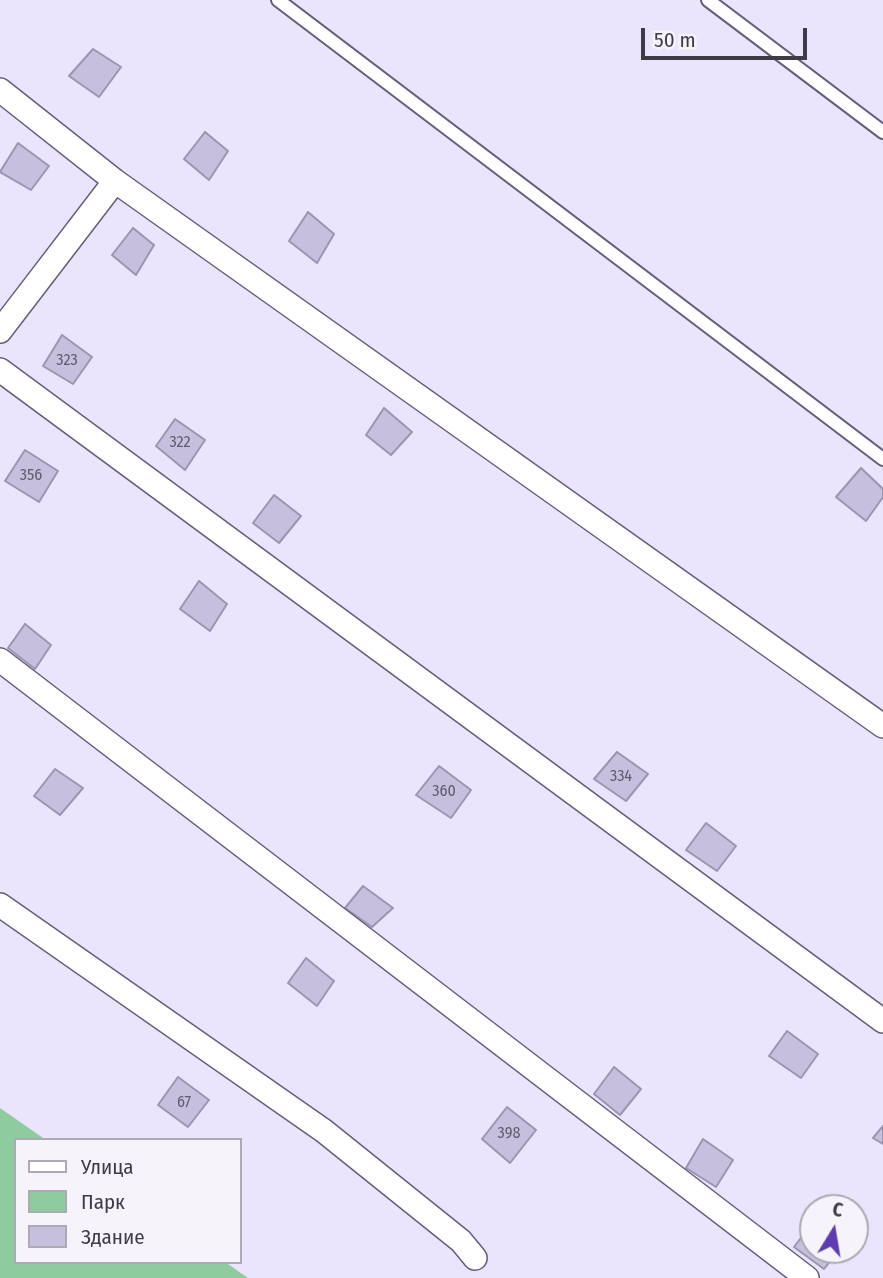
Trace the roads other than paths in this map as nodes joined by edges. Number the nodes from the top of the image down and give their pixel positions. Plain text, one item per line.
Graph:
1 (278, 0) edge
2 (708, 0) edge
3 (0, 90) edge
4 (883, 132) edge
5 (116, 181) junction
6 (0, 331) edge
7 (0, 370) edge
8 (883, 459) edge
9 (0, 660) edge
10 (883, 726) edge
11 (0, 905) edge
12 (883, 1021) edge
13 (475, 1258) dead end
14 (807, 1278) edge

1 - 8 lane
2 - 4 lane
3 - 5 street
5 - 6 street
5 - 10 street
7 - 12 street
9 - 14 street
11 - 13 street

